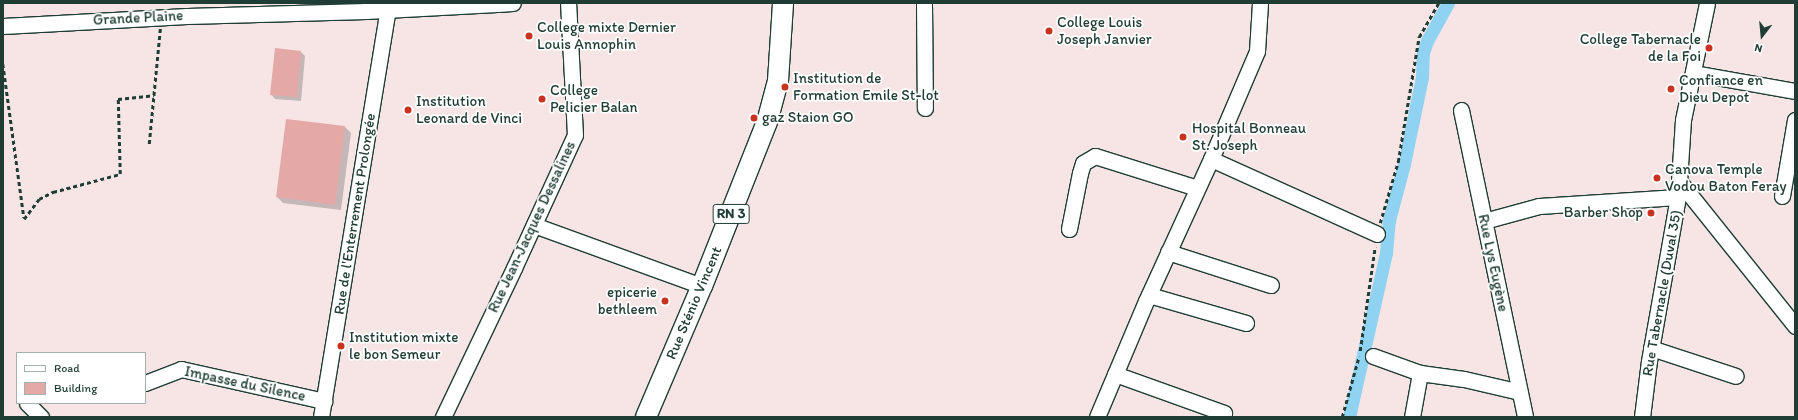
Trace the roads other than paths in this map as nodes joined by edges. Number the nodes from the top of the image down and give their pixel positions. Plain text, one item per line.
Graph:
1 (513, 3) edge
2 (568, 3) edge
3 (783, 3) edge
4 (924, 3) edge
5 (1260, 3) edge
6 (1707, 3) edge
7 (389, 6) edge
8 (185, 9) edge
9 (3, 26) edge
10 (1692, 73) junction
11 (1795, 91) edge
12 (925, 108) dead end
13 (1461, 110) dead end
14 (1795, 120) edge
15 (1211, 159) junction
16 (1679, 181) junction
17 (1197, 188) junction
18 (1782, 196) dead end
19 (1678, 197) junction
20 (1484, 221) junction
21 (534, 225) junction
22 (1069, 229) dead end
23 (1377, 234) road end
24 (1168, 252) junction
25 (1270, 285) dead end
26 (702, 286) junction
27 (1149, 295) junction
28 (1246, 323) dead end
29 (1795, 326) edge
30 (1651, 348) junction
31 (1373, 356) dead end
32 (1420, 372) junction
33 (1115, 374) junction
34 (1736, 376) dead end
35 (146, 383) edge
36 (1520, 392) junction
37 (324, 401) junction
38 (28, 404) edge
39 (1224, 413) dead end
40 (41, 417) edge
41 (321, 417) edge
42 (443, 417) edge
43 (646, 417) edge
44 (1097, 417) edge
45 (1412, 417) edge
46 (1524, 417) edge
47 (1642, 417) edge

1 - 7 street, Grande Plaine
2 - 21 street, Rue Jean-Jacques Dessalines
3 - 26 main road, Rue Sténio Vincent / RN 3
4 - 12 street
5 - 15 street
6 - 10 street, Rue Tabernacle (Duval 35)
7 - 8 street, Grande Plaine
7 - 37 street, Rue de l'Enterrement Prolongée
8 - 9 street, Grande Plaine
10 - 11 street
10 - 16 street, Rue Tabernacle (Duval 35)
13 - 20 street, Rue Lys Eugène
14 - 18 street
15 - 17 street
15 - 23 street
16 - 19 street, Rue Tabernacle (Duval 35)
16 - 29 street
17 - 22 street
17 - 24 street
19 - 20 street
19 - 30 street, Rue Tabernacle (Duval 35)
20 - 36 street, Rue Lys Eugène
21 - 26 street
21 - 42 street, Rue Jean-Jacques Dessalines
24 - 25 street
24 - 27 street
26 - 43 main road, Rue Sténio Vincent / RN 3
27 - 28 street
27 - 33 street
30 - 34 street
30 - 47 street, Rue Tabernacle (Duval 35)
31 - 32 street
32 - 36 street
32 - 45 street
33 - 39 street
33 - 44 street
35 - 37 street, Impasse du Silence
36 - 46 street, Rue Lys Eugène
37 - 41 street, Rue de l'Enterrement Prolongée
38 - 40 street

